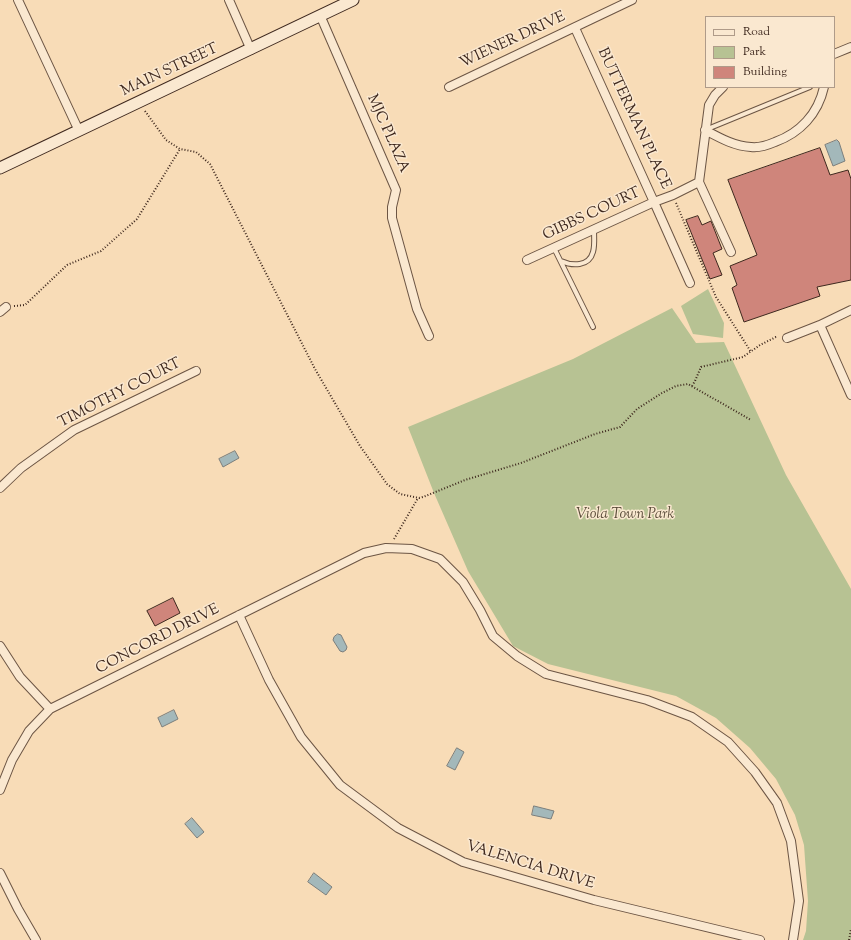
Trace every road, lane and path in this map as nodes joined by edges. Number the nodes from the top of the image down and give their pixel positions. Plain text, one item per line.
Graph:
1 (18, 0) edge
2 (229, 0) edge
3 (353, 0) edge
4 (632, 0) edge
5 (320, 15) junction
6 (575, 28) junction
7 (851, 47) edge
8 (251, 50) junction
9 (835, 54) edge
10 (449, 87) dead end
11 (722, 88) edge
12 (808, 88) edge
13 (824, 88) edge
14 (145, 111) dead end
15 (705, 130) junction
16 (79, 131) junction
17 (180, 149) junction
18 (0, 168) edge
19 (699, 182) junction
20 (673, 195) junction
21 (654, 202) junction
22 (594, 229) junction
23 (554, 248) junction
24 (731, 252) dead end
25 (527, 260) dead end
26 (561, 261) junction
27 (690, 283) dead end
28 (3, 310) edge
29 (851, 310) edge
30 (820, 325) junction
31 (593, 327) dead end
32 (429, 336) dead end
33 (787, 338) joint
34 (751, 352) junction
35 (196, 371) dead end
36 (692, 386) junction
37 (851, 395) edge
38 (751, 420) dead end
39 (0, 488) edge
40 (418, 498) junction
41 (394, 548) junction
42 (239, 615) junction
43 (0, 646) edge
44 (50, 709) junction
45 (0, 790) edge
46 (0, 873) edge
47 (851, 929) edge
48 (36, 940) edge
49 (760, 940) edge
50 (793, 940) edge
51 (849, 940) edge

1 - 16 street
2 - 8 street
3 - 5 main road, MAIN STREET
4 - 6 street, WIENER DRIVE
5 - 8 main road, MAIN STREET
5 - 32 street, MJC PLAZA
6 - 10 street, WIENER DRIVE
6 - 21 street, BUTTERMAN PLACE
7 - 9 street
8 - 16 main road, MAIN STREET
11 - 15 street
12 - 15 lane
13 - 15 street
14 - 17 path
15 - 19 street
16 - 18 main road, MAIN STREET
17 - 28 path
17 - 40 path
19 - 20 street, BUTTERMAN PLACE
19 - 24 street
20 - 21 street, BUTTERMAN PLACE
20 - 34 path
21 - 22 street, GIBBS COURT
21 - 27 street, GIBBS COURT
22 - 23 street, GIBBS COURT
22 - 26 lane
23 - 25 street, GIBBS COURT
23 - 26 lane
26 - 31 lane
29 - 30 street
30 - 33 street
30 - 37 street
33 - 34 path
34 - 36 path
35 - 39 street, TIMOTHY COURT
36 - 38 path
36 - 40 path
40 - 41 path
41 - 42 street, CONCORD DRIVE
41 - 50 street, CONCORD DRIVE
42 - 44 street, CONCORD DRIVE
42 - 49 street, VALENCIA DRIVE
43 - 44 street
44 - 45 street, CONCORD DRIVE
46 - 48 street
47 - 51 path

